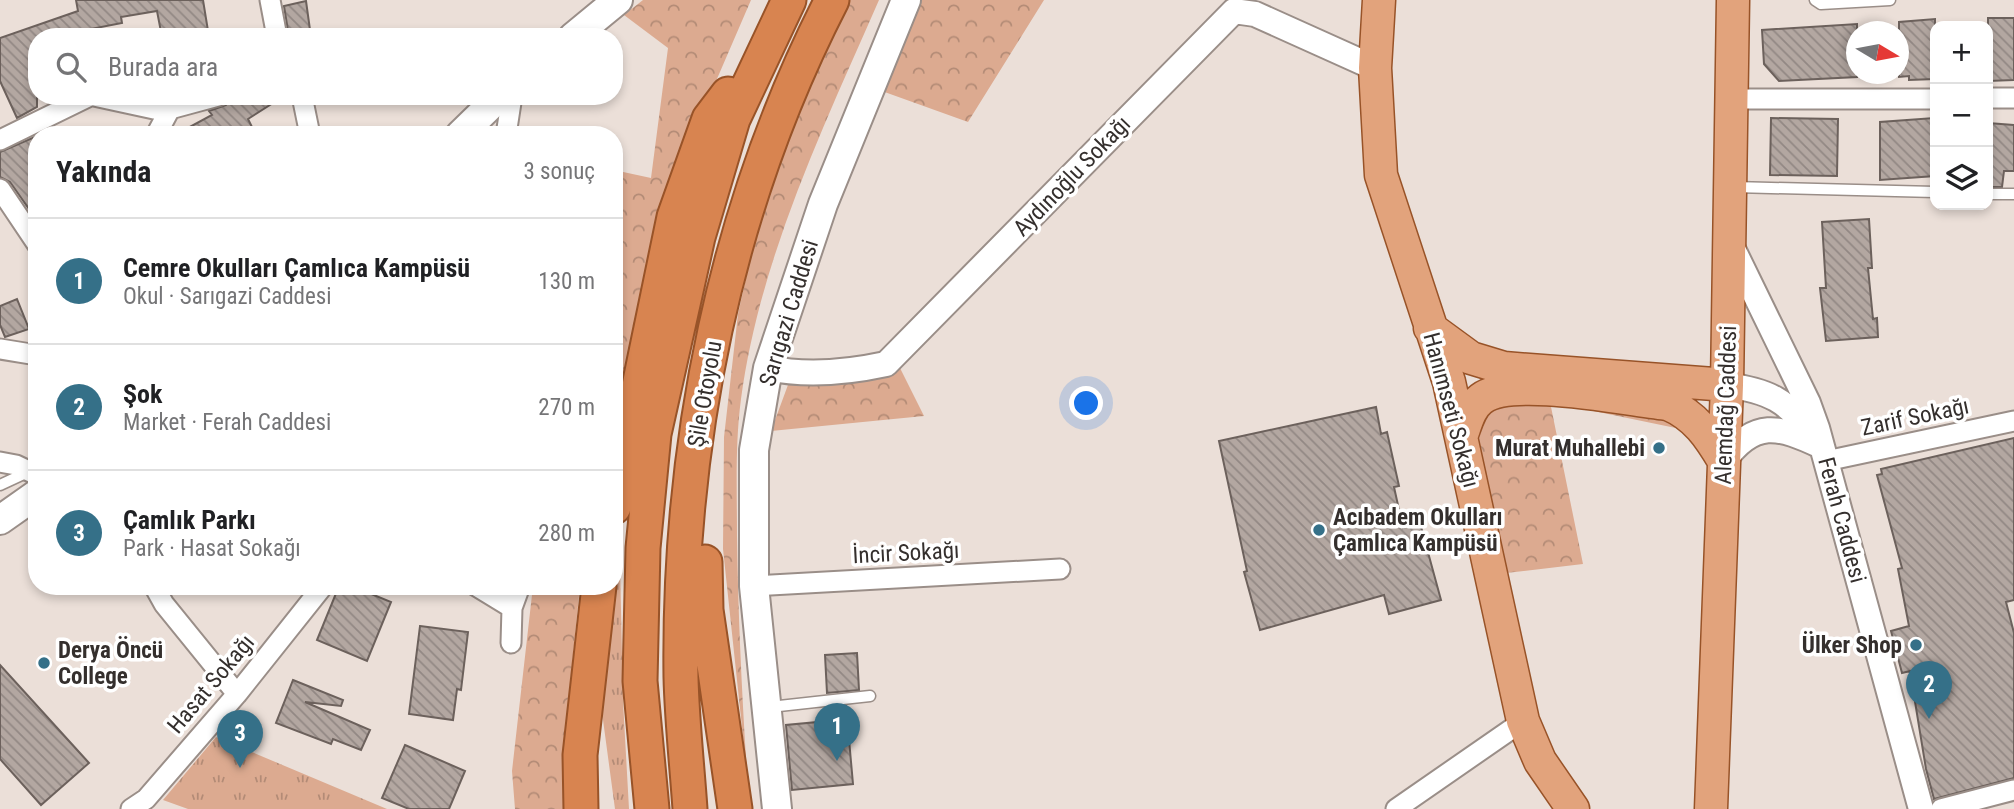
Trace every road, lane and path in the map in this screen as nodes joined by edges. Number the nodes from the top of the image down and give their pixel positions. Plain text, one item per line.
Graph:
1 (271, 0) edge
2 (618, 0) edge
3 (789, 0) edge
4 (832, 0) edge
5 (906, 0) edge
6 (1379, 0) edge
7 (1733, 0) edge
8 (1815, 0) edge
9 (1890, 0) edge
10 (276, 28) edge
11 (584, 28) edge
12 (769, 39) junction
13 (1375, 68) junction
14 (1993, 98) edge
15 (2014, 98) edge
16 (1734, 99) junction
17 (1930, 99) edge
18 (73, 105) edge
19 (135, 105) edge
20 (185, 105) edge
21 (304, 105) edge
22 (491, 105) edge
23 (511, 105) edge
24 (170, 109) junction
25 (29, 126) edge
26 (161, 126) edge
27 (308, 126) edge
28 (469, 126) edge
29 (507, 126) edge
30 (28, 127) edge
31 (0, 140) edge
32 (1730, 187) junction
33 (0, 189) edge
34 (1930, 192) edge
35 (1993, 194) edge
36 (2014, 194) edge
37 (28, 231) edge
38 (1730, 243) junction
39 (733, 248) junction
40 (1430, 328) junction
41 (0, 349) edge
42 (28, 354) edge
43 (768, 368) junction
44 (1727, 385) junction
45 (2014, 421) edge
46 (1461, 437) junction
47 (1824, 453) junction
48 (1724, 461) junction
49 (0, 462) edge
50 (623, 464) edge
51 (28, 477) edge
52 (28, 481) edge
53 (0, 485) edge
54 (28, 487) edge
55 (0, 520) edge
56 (1060, 569) dead end
57 (754, 586) junction
58 (159, 595) edge
59 (316, 595) edge
60 (491, 595) edge
61 (517, 595) edge
62 (598, 595) edge
63 (512, 608) junction
64 (511, 643) dead end
65 (594, 652) junction
66 (237, 694) junction
67 (870, 696) dead end
68 (766, 708) junction
69 (1523, 722) junction
70 (2014, 790) edge
71 (139, 806) edge
72 (581, 809) edge
73 (598, 809) edge
74 (652, 809) edge
75 (690, 809) edge
76 (735, 809) edge
77 (778, 809) edge
78 (1396, 809) edge
79 (1573, 809) edge
80 (1711, 809) edge
81 (1921, 809) edge
82 (1941, 809) edge

1 - 10 street
2 - 11 main road
3 - 12 highway, Şile Otoyolu
4 - 39 highway, Şile Otoyolu
5 - 43 main road, Sarıgazi Caddesi
6 - 13 main road, Hanımseti Sokağı
7 - 16 main road, Alemdağ Caddesi
8 - 9 lane
12 - 50 highway
12 - 74 highway, Şile Otoyolu
13 - 40 main road, Hanımseti Sokağı
13 - 43 street, Aydınoğlu Sokağı
14 - 15 street
16 - 17 street
16 - 32 main road, Alemdağ Caddesi
18 - 25 street
19 - 24 street
20 - 24 street
21 - 27 street
22 - 28 main road
23 - 29 street
24 - 26 street
30 - 31 street
32 - 34 lane
32 - 38 main road, Alemdağ Caddesi
33 - 37 street
35 - 36 lane
38 - 44 main road, Alemdağ Caddesi
38 - 47 street, Ferah Caddesi
39 - 75 highway, Şile Otoyolu
39 - 76 highway
40 - 44 main road
40 - 46 main road, Hanımseti Sokağı
41 - 42 street
43 - 57 main road, Sarıgazi Caddesi
44 - 47 street
44 - 48 main road, Alemdağ Caddesi
45 - 47 street, Zarif Sokağı
46 - 48 main road
46 - 69 main road, Hanımseti Sokağı
47 - 48 street
47 - 81 street, Ferah Caddesi
48 - 80 main road, Alemdağ Caddesi
49 - 51 street
52 - 53 lane
54 - 55 main road
56 - 57 street, İncir Sokağı
57 - 68 main road, Sarıgazi Caddesi
58 - 66 street
59 - 66 street, Hasat Sokağı
60 - 63 street
61 - 63 street
62 - 65 highway
63 - 64 street
65 - 72 highway
65 - 73 highway
66 - 71 street, Hasat Sokağı
67 - 68 lane
68 - 77 main road, Sarıgazi Caddesi
69 - 78 street
69 - 79 main road, Hanımseti Sokağı
70 - 82 street

